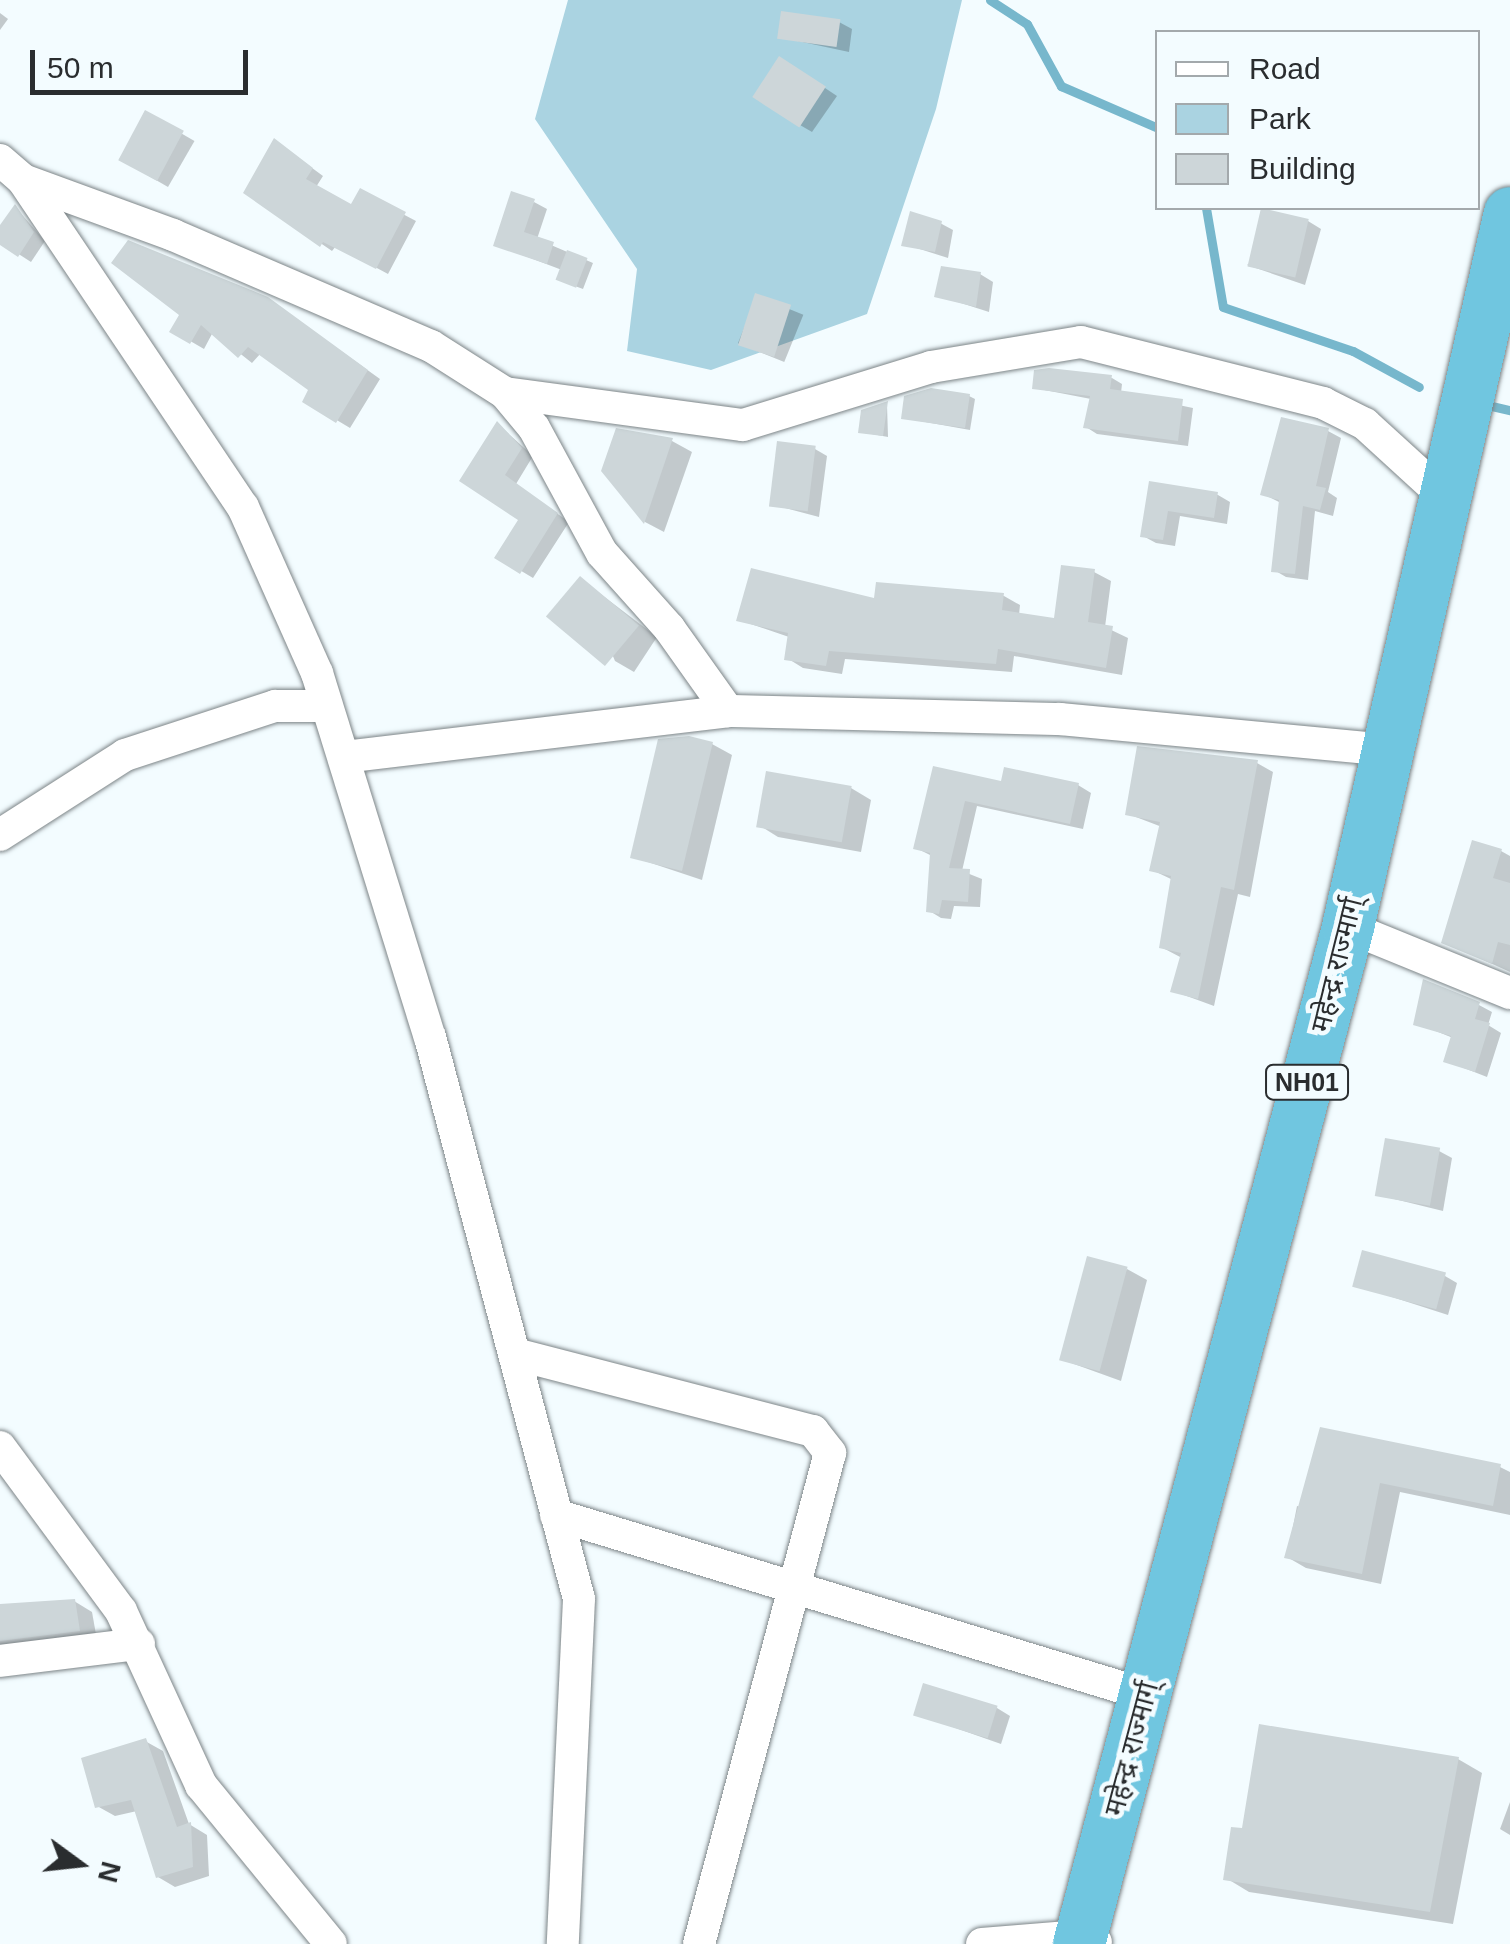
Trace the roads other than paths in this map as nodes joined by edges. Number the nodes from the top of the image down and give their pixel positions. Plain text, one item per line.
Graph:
1 (11, 170) edge
2 (1510, 213) edge
3 (505, 393) junction
4 (1445, 497) junction
5 (326, 706) junction
6 (728, 711) junction
7 (1384, 750) junction
8 (344, 757) junction
9 (9, 820) edge
10 (1348, 927) junction
11 (1510, 993) edge
12 (515, 1354) junction
13 (0, 1447) edge
14 (556, 1516) junction
15 (794, 1585) junction
16 (140, 1644) junction
17 (0, 1661) edge
18 (1147, 1694) junction
19 (1087, 1941) edge
20 (330, 1944) edge
21 (563, 1944) edge
22 (699, 1944) edge
23 (982, 1944) edge

1 - 3 street
1 - 5 street
2 - 4 highway, महेन्द्र राज्मार्ग् / NH01
3 - 4 street
3 - 6 street
4 - 7 highway, महेन्द्र राज्मार्ग् / NH01
5 - 8 street
5 - 9 street
6 - 7 street
6 - 8 street
7 - 10 highway, महेन्द्र राज्मार्ग् / NH01
8 - 12 street
10 - 11 street
10 - 18 highway, महेन्द्र राज्मार्ग् / NH01
12 - 14 street
12 - 15 street
13 - 16 street
14 - 15 street
14 - 21 street
15 - 18 street
15 - 22 street
16 - 17 street
16 - 20 street
18 - 19 highway, महेन्द्र राज्मार्ग् / NH01
19 - 23 street

